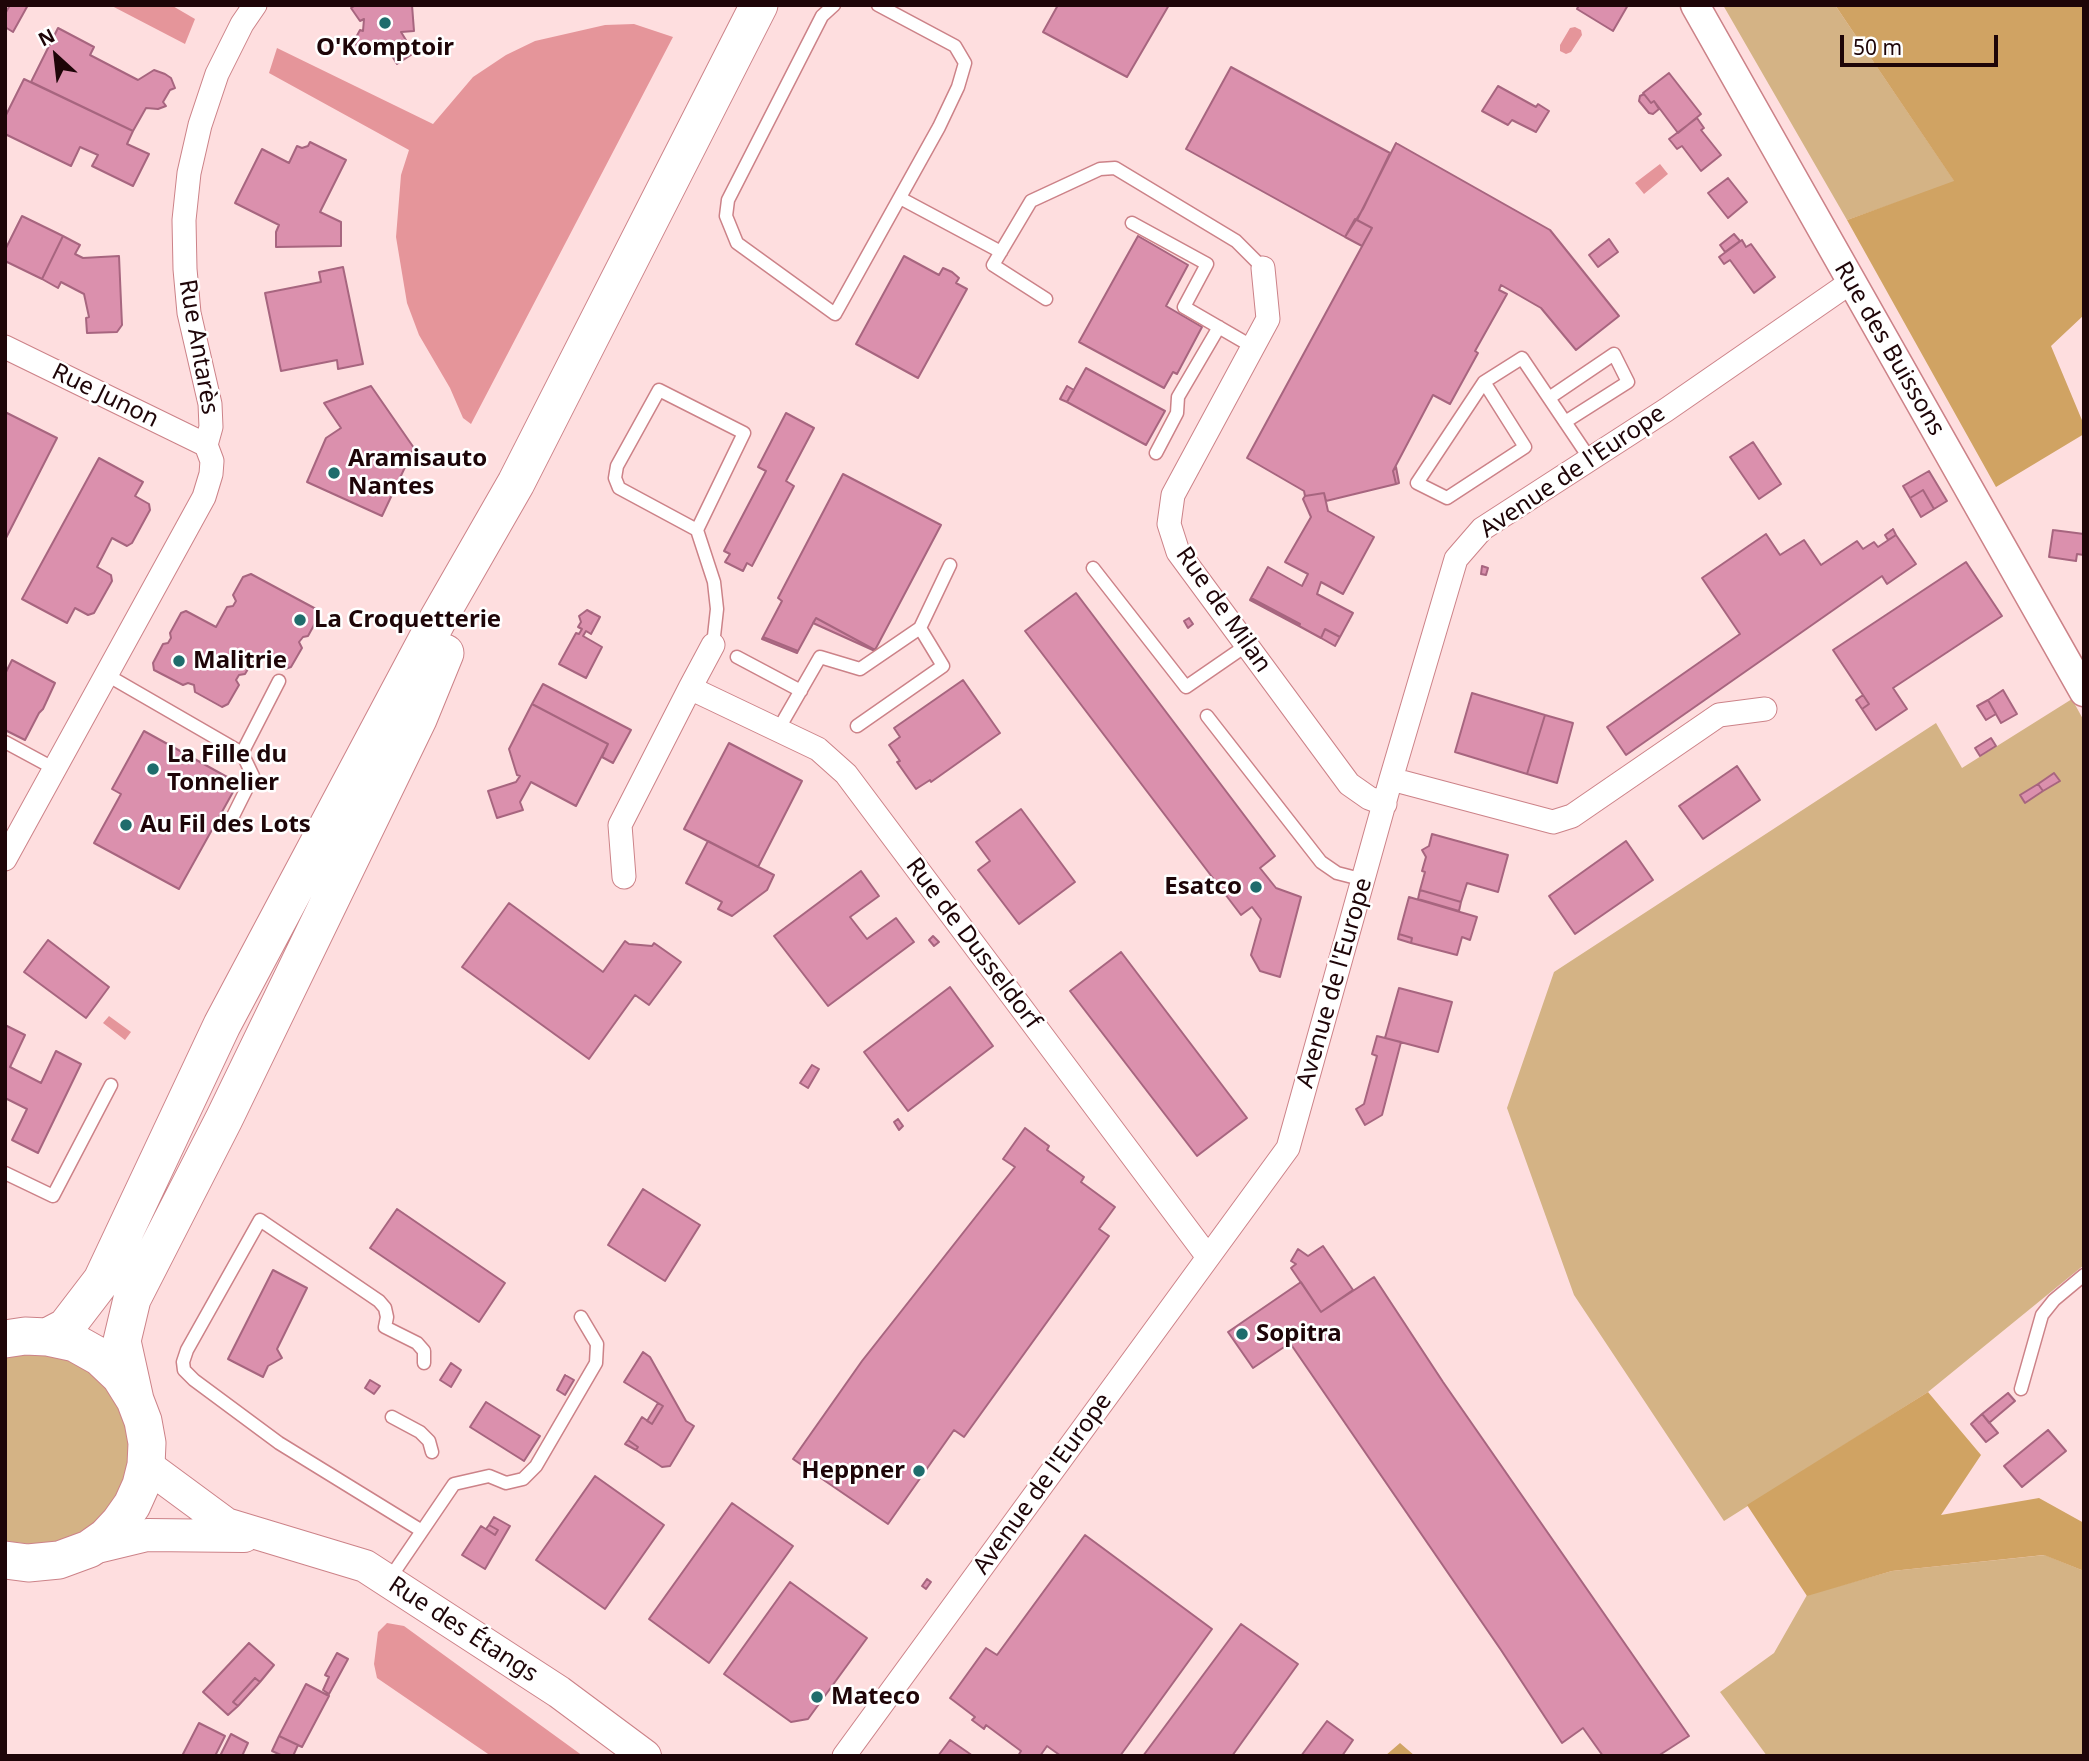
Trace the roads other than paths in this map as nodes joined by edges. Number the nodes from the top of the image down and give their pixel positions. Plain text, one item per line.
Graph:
1 (255, 5) edge
2 (759, 5) edge
3 (834, 5) edge
4 (878, 5) edge
5 (1695, 5) edge
6 (900, 198) junction
7 (1132, 223) dead end
8 (1001, 252) junction
9 (1263, 268) joint
10 (1851, 282) junction
11 (1046, 299) dead end
12 (1219, 327) junction
13 (5, 347) edge
14 (1253, 347) junction
15 (1484, 382) junction
16 (1549, 398) junction
17 (1565, 422) junction
18 (206, 445) junction
19 (1156, 453) dead end
20 (1590, 459) junction
21 (516, 483) junction
22 (697, 530) junction
23 (950, 565) dead end
24 (1093, 568) dead end
25 (920, 628) junction
26 (713, 645) joint
27 (1247, 645) junction
28 (737, 656) dead end
29 (107, 675) junction
30 (279, 681) dead end
31 (690, 688) junction
32 (801, 691) junction
33 (2084, 692) edge
34 (1765, 709) dead end
35 (1207, 716) dead end
36 (857, 726) dead end
37 (778, 730) junction
38 (5, 742) edge
39 (242, 753) junction
40 (55, 769) junction
41 (1391, 779) junction
42 (1385, 804) junction
43 (230, 822) dead end
44 (5, 859) edge
45 (624, 877) dead end
46 (1364, 880) junction
47 (111, 1085) dead end
48 (5, 1173) edge
49 (1208, 1257) junction
50 (2084, 1275) edge
51 (581, 1317) dead end
52 (47, 1336) junction
53 (5, 1339) edge
54 (424, 1363) dead end
55 (2021, 1389) dead end
56 (135, 1400) junction
57 (392, 1417) dead end
58 (432, 1452) dead end
59 (146, 1465) junction
60 (422, 1531) junction
61 (266, 1537) junction
62 (89, 1549) junction
63 (13, 1567) edge
64 (387, 1581) junction
65 (645, 1756) edge
66 (844, 1756) edge

1 - 18 street, Rue Antarès
2 - 21 main road
3 - 6 lane
4 - 6 lane
5 - 10 street, Rue des Buissons
6 - 8 lane
7 - 12 lane
8 - 9 lane
8 - 11 lane
9 - 14 street, Rue de Milan
10 - 20 street, Avenue de l'Europe
10 - 33 street, Rue des Buissons
12 - 14 lane
12 - 19 lane
13 - 18 street, Rue Junon
14 - 27 street, Rue de Milan
15 - 15 lane
15 - 16 lane
16 - 17 lane
16 - 17 lane
17 - 20 lane
18 - 29 street, Rue Antarès
20 - 41 street, Avenue de l'Europe
21 - 52 main road
21 - 56 main road
22 - 22 lane
22 - 26 lane
23 - 25 lane
24 - 27 lane
25 - 32 lane
25 - 36 lane
26 - 31 street
27 - 42 street, Rue de Milan
28 - 32 lane
29 - 39 lane
29 - 40 street, Rue Antarès
30 - 39 lane
31 - 37 street, Rue de Dusseldorf
31 - 45 street
32 - 37 lane
34 - 41 street
35 - 46 lane
37 - 49 street, Rue de Dusseldorf
38 - 40 lane
39 - 43 lane
40 - 44 street, Rue Antarès
41 - 42 street, Avenue de l'Europe
42 - 46 street, Avenue de l'Europe
46 - 49 street, Avenue de l'Europe
47 - 48 lane
49 - 66 street, Avenue de l'Europe
50 - 55 lane
51 - 60 lane
52 - 53 main road
52 - 56 main road
54 - 60 lane
56 - 59 main road
57 - 58 lane
59 - 61 main road, Rue des Étangs
59 - 62 main road
60 - 64 lane
61 - 62 main road, Rue des Étangs
61 - 64 main road, Rue des Étangs
62 - 63 main road
64 - 65 main road, Rue des Étangs

